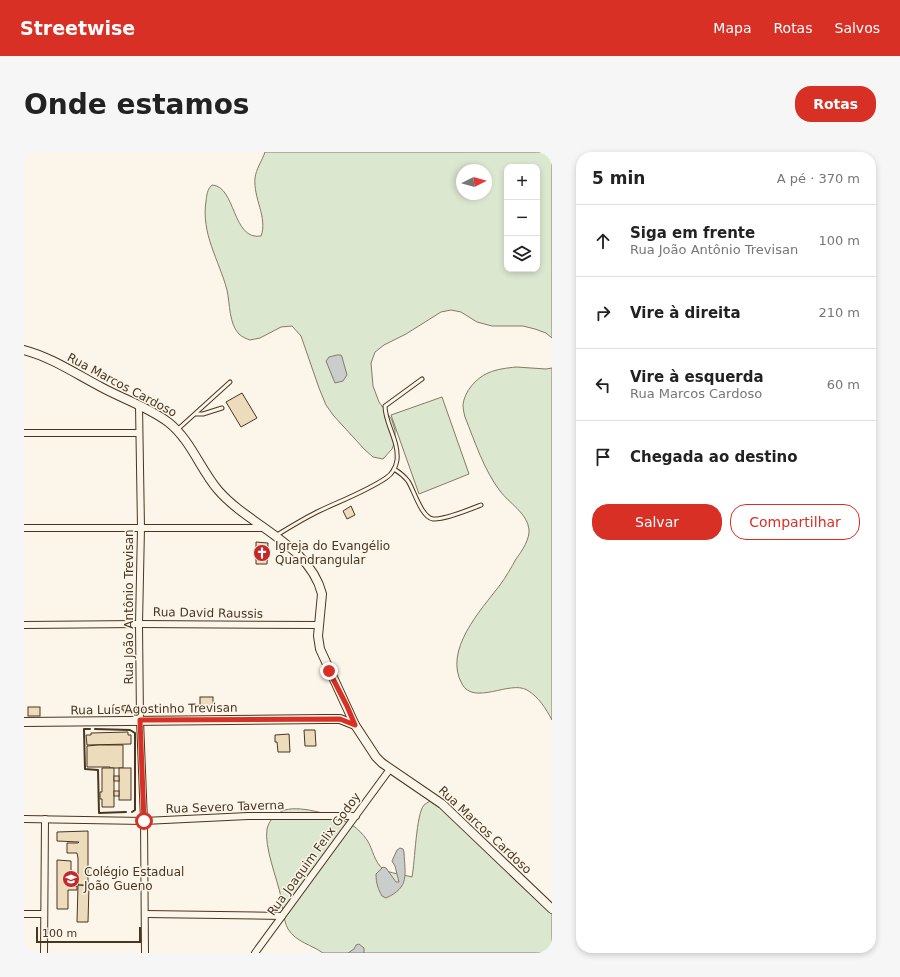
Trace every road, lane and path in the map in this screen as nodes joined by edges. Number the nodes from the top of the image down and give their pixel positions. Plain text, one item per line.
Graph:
1 (24, 350) edge
2 (422, 379) dead end
3 (230, 382) dead end
4 (139, 406) junction
5 (222, 408) dead end
6 (196, 414) junction
7 (177, 430) junction
8 (24, 433) edge
9 (138, 433) junction
10 (394, 469) junction
11 (481, 505) dead end
12 (24, 528) edge
13 (141, 528) junction
14 (264, 528) junction
15 (276, 536) junction
16 (139, 624) junction
17 (24, 625) edge
18 (319, 625) junction
19 (140, 720) junction
20 (24, 722) edge
21 (355, 725) junction
22 (390, 769) junction
23 (356, 816) junction
24 (24, 819) edge
25 (44, 819) junction
26 (144, 821) junction
27 (552, 909) edge
28 (24, 914) edge
29 (44, 914) junction
30 (145, 914) junction
31 (282, 916) junction
32 (44, 953) edge
33 (145, 953) edge
34 (255, 953) edge

1 - 4 street, Rua Marcos Cardoso
2 - 10 lane
3 - 6 lane
4 - 7 street, Rua Marcos Cardoso
4 - 9 street, Rua João Antônio Trevisan
5 - 6 lane
6 - 7 lane
7 - 14 street, Rua Marcos Cardoso
8 - 9 street
9 - 13 street, Rua João Antônio Trevisan
10 - 11 lane
10 - 15 lane
12 - 13 street
13 - 14 street
13 - 16 street, Rua João Antônio Trevisan
14 - 15 street, Rua Marcos Cardoso
15 - 18 street, Rua Marcos Cardoso
16 - 17 street, Rua David Raussis
16 - 18 street, Rua David Raussis
16 - 19 street, Rua João Antônio Trevisan
18 - 21 street, Rua Marcos Cardoso
19 - 20 street, Rua Luís Agostinho Trevisan
19 - 21 street, Rua Luís Agostinho Trevisan
19 - 26 street, Rua João Antônio Trevisan
21 - 22 street, Rua Marcos Cardoso
22 - 23 street, Rua Joaquim Felix Godoy
22 - 27 street, Rua Marcos Cardoso
23 - 26 street, Rua Severo Taverna
23 - 31 street, Rua Joaquim Felix Godoy
24 - 25 street, Rua Severo Taverna
25 - 26 street, Rua Severo Taverna
25 - 29 street
26 - 30 street, Rua João Antônio Trevisan
28 - 29 street
29 - 32 street
30 - 31 street
30 - 33 street, Rua João Antônio Trevisan
31 - 34 street, Rua Joaquim Felix Godoy

